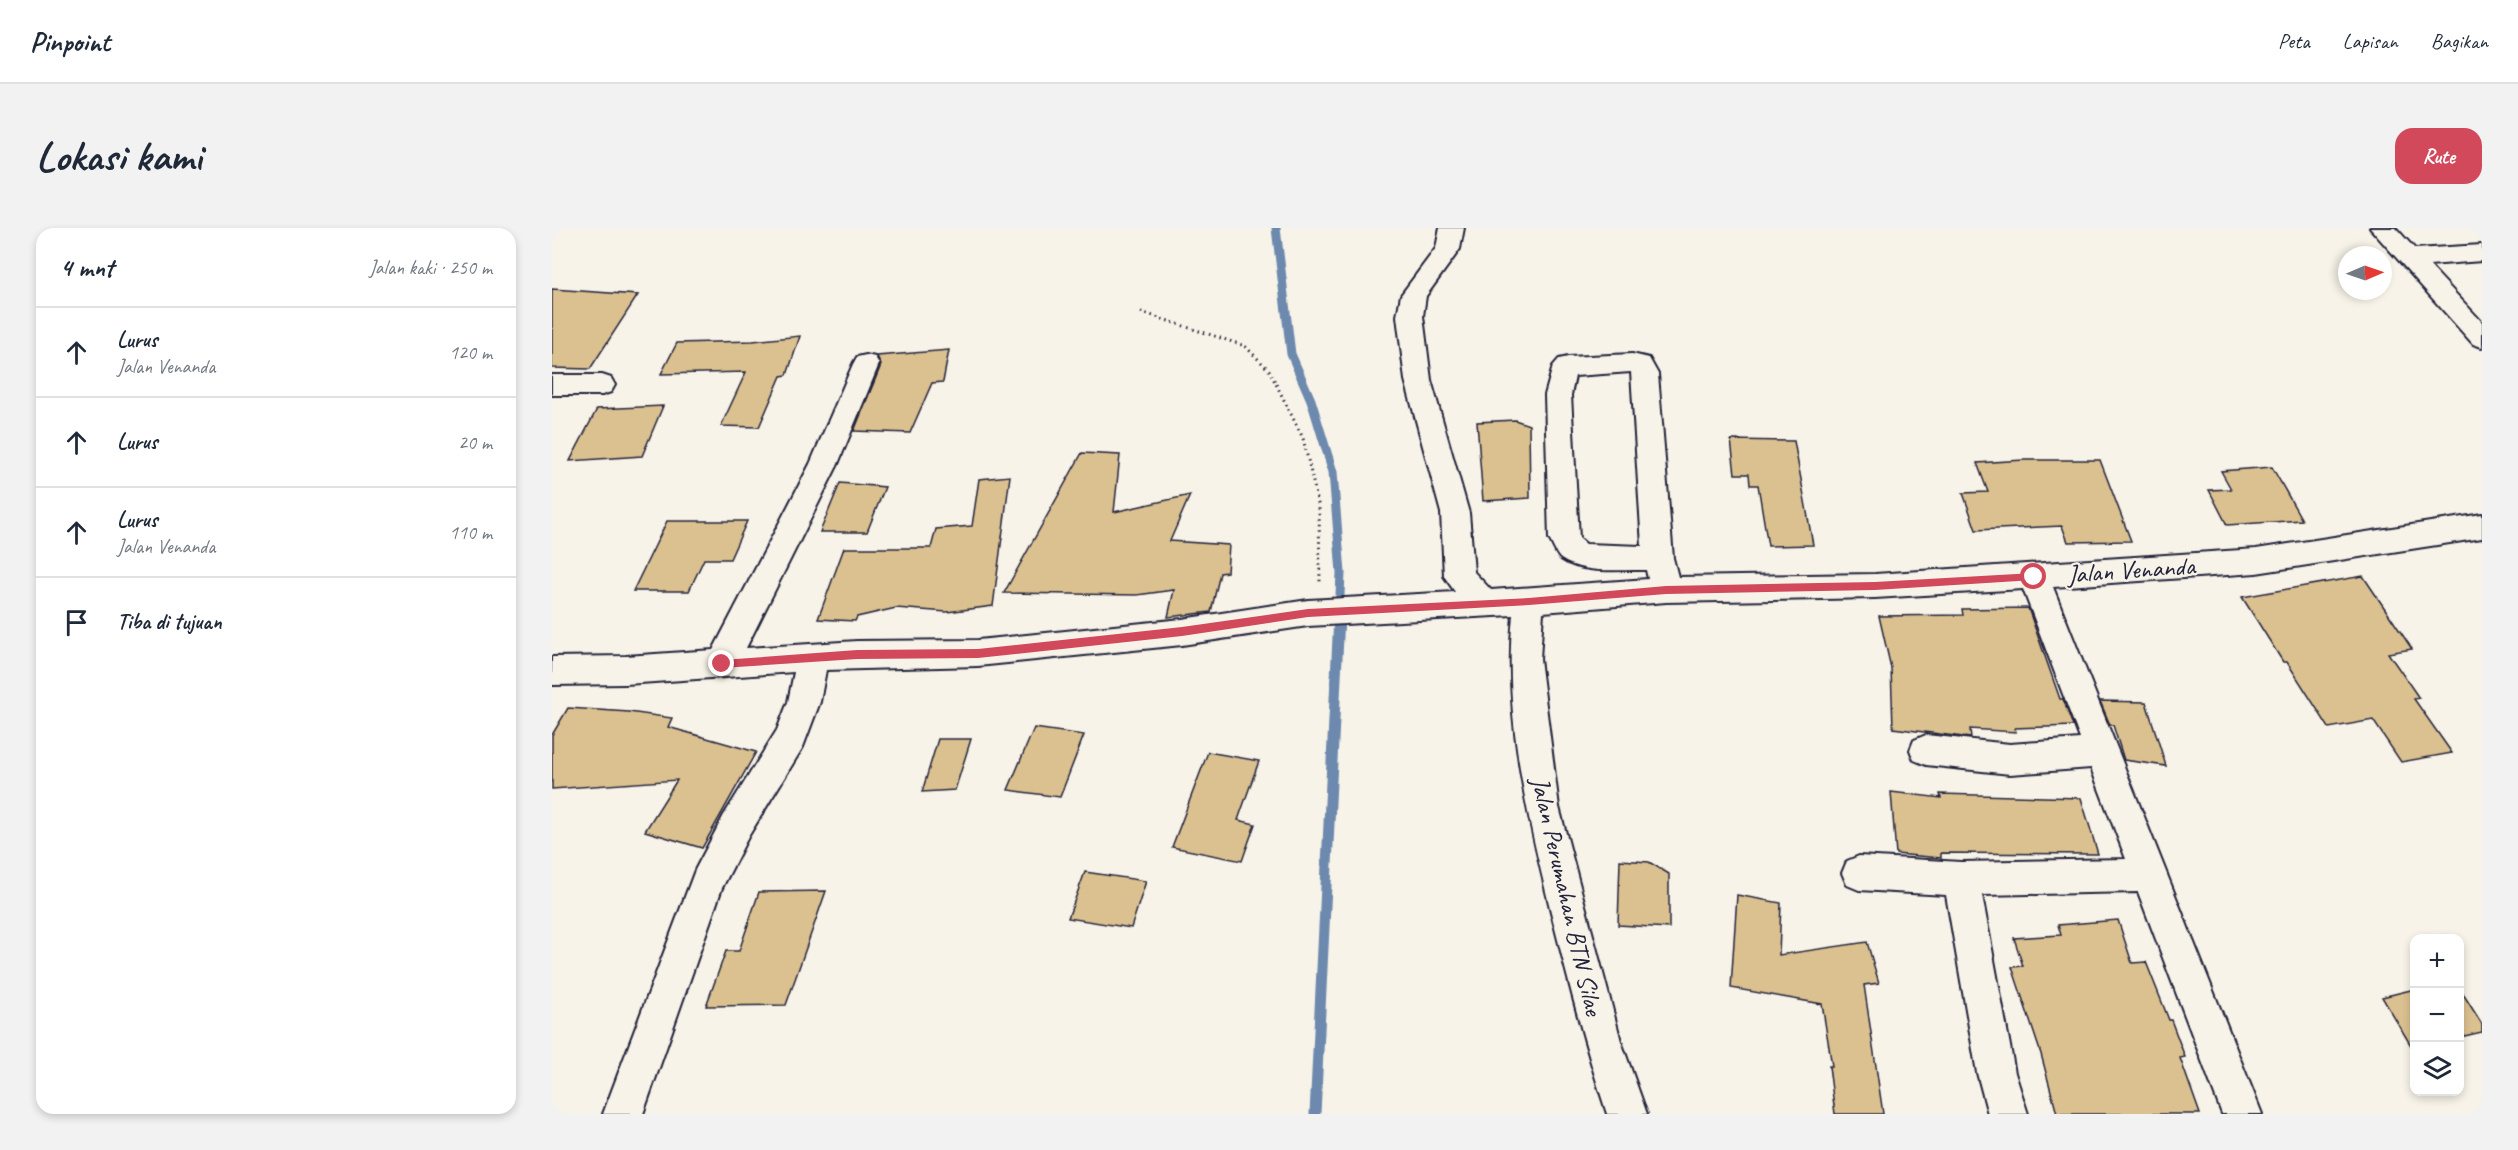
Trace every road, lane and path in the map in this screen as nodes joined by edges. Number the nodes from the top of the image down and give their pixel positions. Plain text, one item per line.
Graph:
1 (1452, 228) edge
2 (2382, 228) edge
3 (2482, 253) edge
4 (2408, 258) junction
5 (1141, 312) dead end
6 (2482, 338) edge
7 (866, 363) dead end
8 (552, 385) edge
9 (602, 385) dead end
10 (2482, 526) edge
11 (1658, 558) junction
12 (2034, 577) junction
13 (1666, 590) junction
14 (1529, 602) junction
15 (1485, 604) junction
16 (1314, 613) junction
17 (812, 658) junction
18 (722, 664) junction
19 (552, 670) edge
20 (1926, 750) dead end
21 (2100, 752) junction
22 (1859, 873) dead end
23 (2150, 875) junction
24 (1961, 879) junction
25 (623, 1114) edge
26 (1627, 1114) edge
27 (2008, 1114) edge
28 (2242, 1114) edge

1 - 15 street
2 - 4 street
3 - 4 street
4 - 6 street
5 - 16 path
7 - 18 street
8 - 9 street
10 - 12 street, Jalan Venanda
11 - 11 street
11 - 13 street
12 - 13 street, Jalan Venanda
12 - 21 street
13 - 14 street, Jalan Venanda
14 - 15 street, Jalan Venanda
14 - 26 street, Jalan Perumahan BTN Silae
15 - 16 street, Jalan Venanda
16 - 17 street
17 - 18 street
17 - 25 street
18 - 19 street
20 - 21 street
21 - 23 street
22 - 24 street
23 - 24 street
23 - 28 street
24 - 27 street

